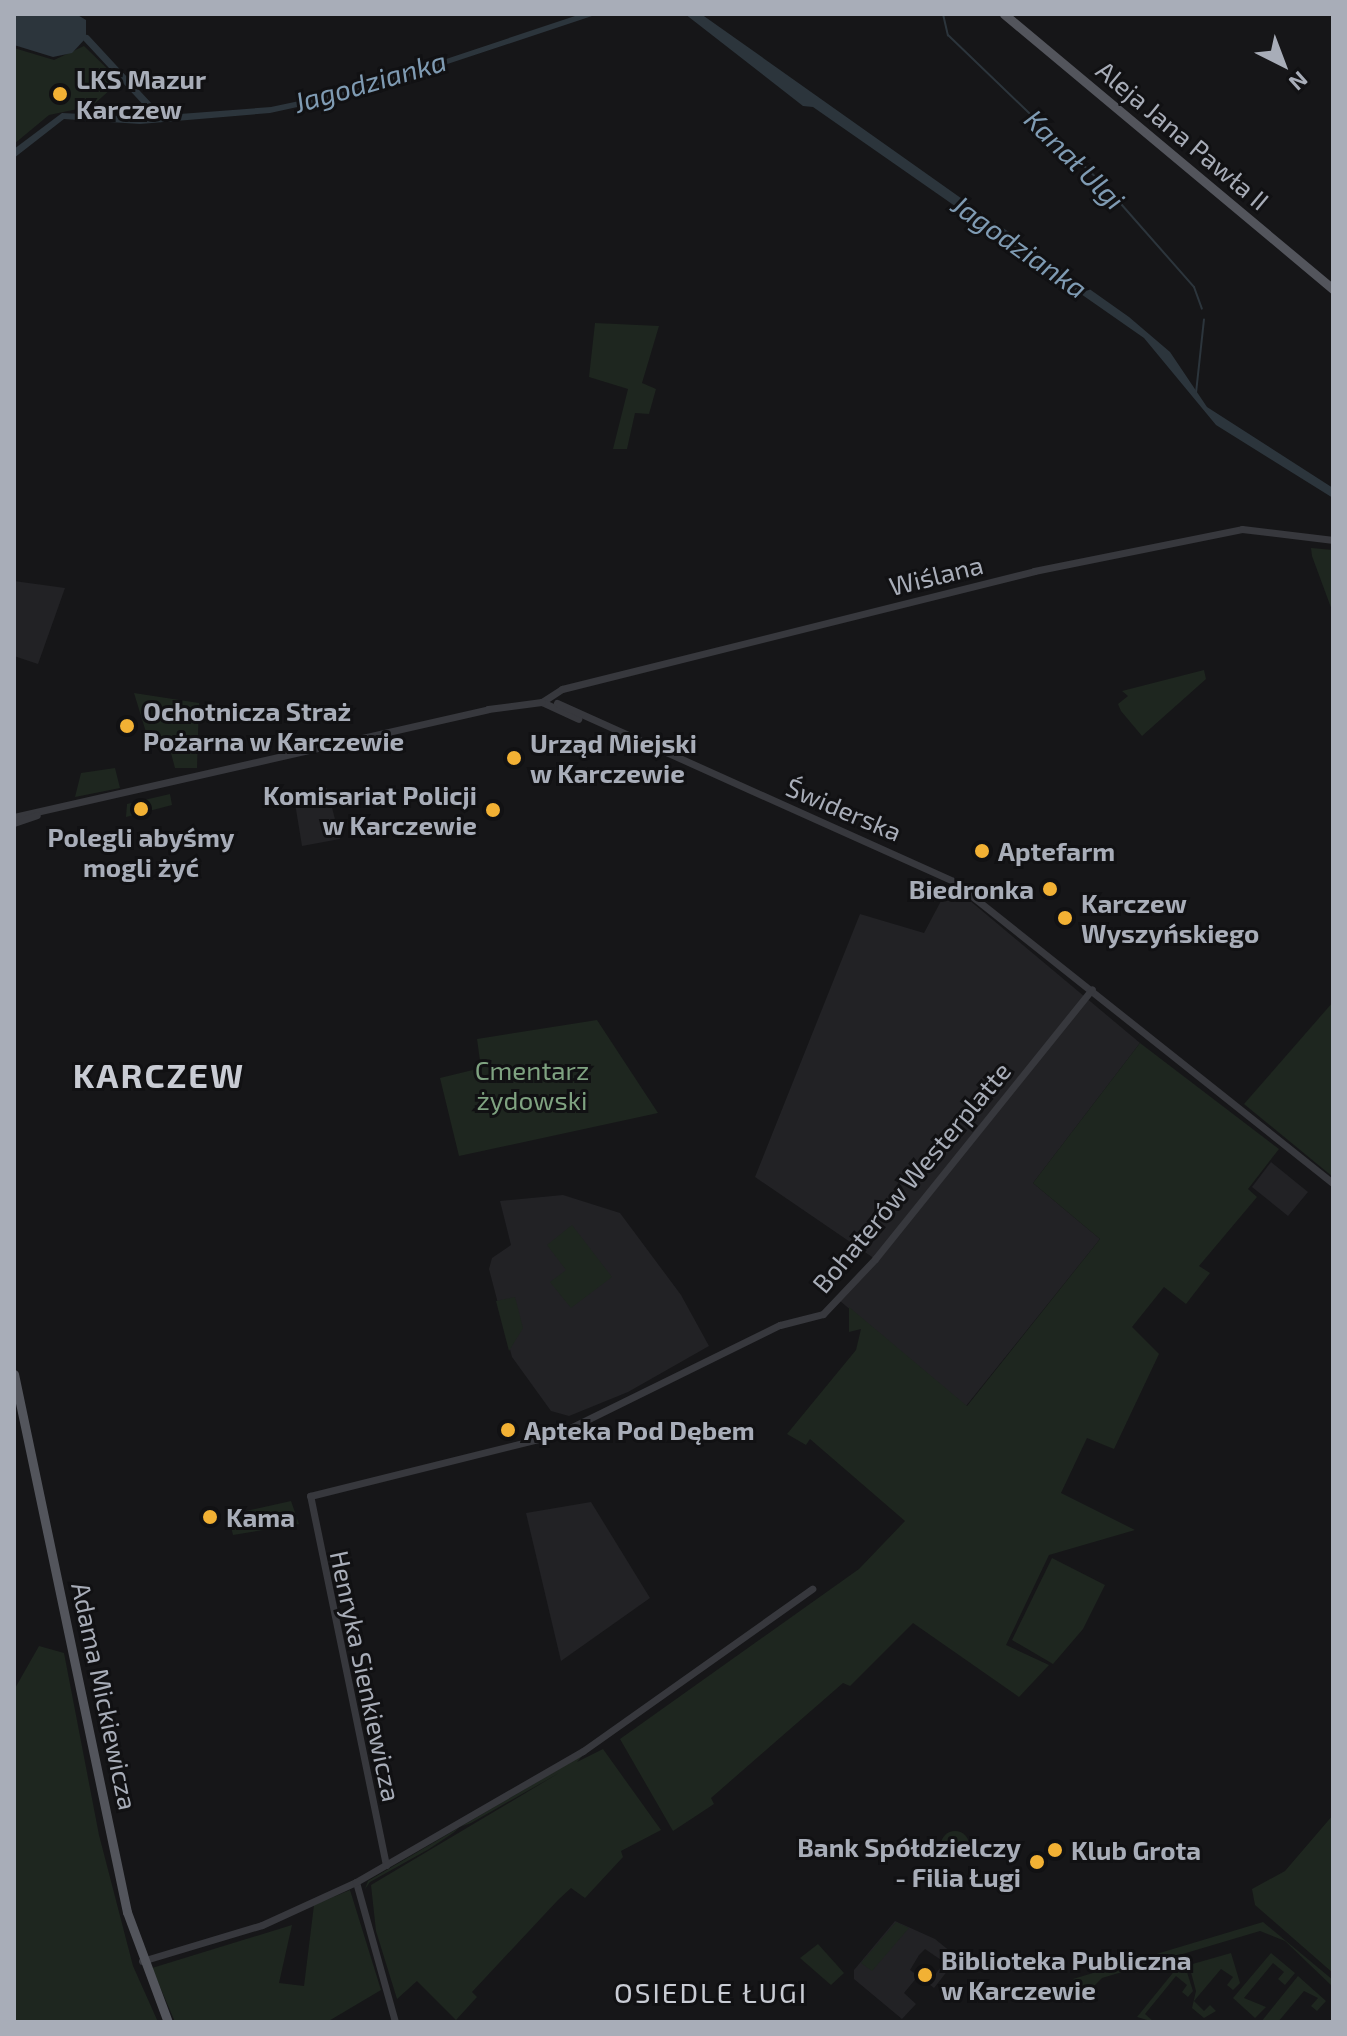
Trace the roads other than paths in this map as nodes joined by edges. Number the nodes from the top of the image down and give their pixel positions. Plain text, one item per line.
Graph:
1 (1004, 14) edge
2 (1333, 289) edge
3 (1333, 540) edge
4 (542, 702) junction
5 (554, 702) junction
6 (14, 820) edge
7 (1092, 989) junction
8 (1333, 1183) edge
9 (14, 1374) edge
10 (310, 1496) joint
11 (812, 1589) dead end
12 (386, 1865) junction
13 (356, 1882) junction
14 (142, 1961) junction
15 (168, 2022) edge
16 (395, 2022) edge

1 - 2 main road, Aleja Jana Pawła II
3 - 5 street, Wiślana
4 - 5 street, Świderska
4 - 5 street, Wiślana
4 - 6 street
5 - 7 street, Świderska
7 - 8 street, Świderska
7 - 10 street, Bohaterów Westerplatte
9 - 14 main road, Adama Mickiewicza
10 - 12 street, Henryka Sienkiewicza
11 - 12 street
12 - 13 street
13 - 14 street
13 - 16 street
14 - 15 main road, Adama Mickiewicza

